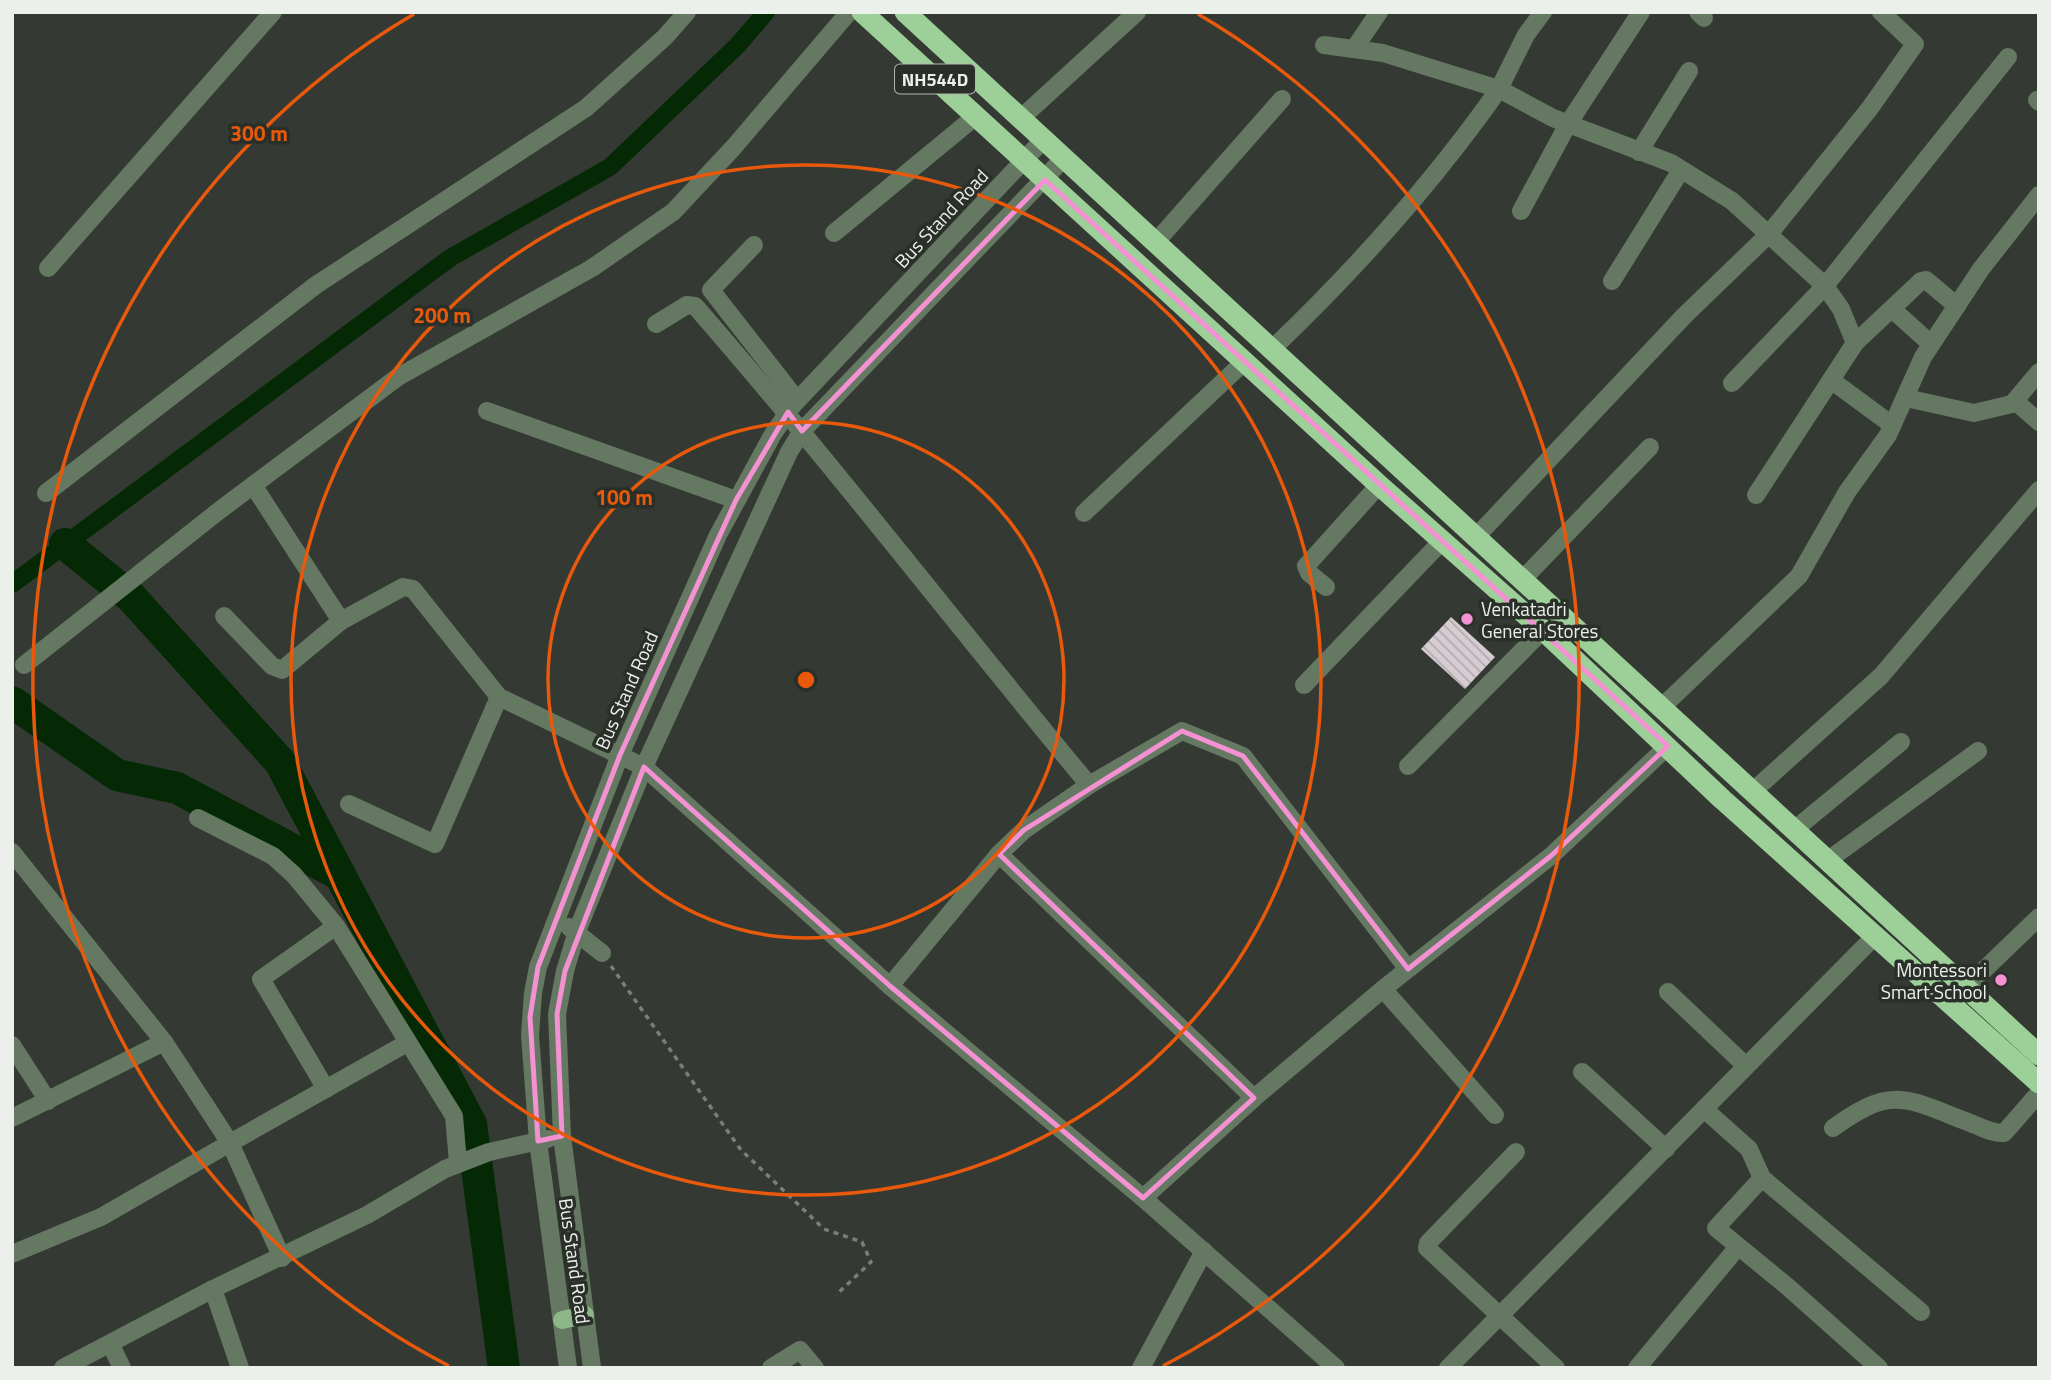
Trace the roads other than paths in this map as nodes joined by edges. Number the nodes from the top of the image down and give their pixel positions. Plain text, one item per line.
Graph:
1 (273, 12) edge
2 (687, 12) edge
3 (849, 12) edge
4 (862, 12) edge
5 (905, 12) edge
6 (1137, 12) edge
7 (1379, 12) edge
8 (1543, 12) edge
9 (1641, 12) edge
10 (1881, 12) edge
11 (1324, 45) dead end
12 (1354, 49) junction
13 (2008, 57) dead end
14 (1689, 71) dead end
15 (1499, 89) junction
16 (1282, 99) dead end
17 (976, 116) junction
18 (1020, 119) junction
19 (1568, 124) junction
20 (1043, 141) junction
21 (1639, 152) junction
22 (1063, 159) junction
23 (1024, 160) junction
24 (1681, 170) junction
25 (1045, 180) junction
26 (2039, 195) edge
27 (1521, 211) dead end
28 (834, 233) dead end
29 (1769, 234) junction
30 (1154, 243) junction
31 (754, 245) dead end
32 (48, 268) dead end
33 (1612, 281) dead end
34 (1825, 286) junction
35 (1957, 306) junction
36 (1892, 309) junction
37 (656, 324) dead end
38 (1856, 342) junction
39 (1931, 344) junction
40 (1271, 350) junction
41 (1244, 362) junction
42 (2039, 372) edge
43 (1831, 380) junction
44 (1732, 383) dead end
45 (1906, 398) junction
46 (2015, 401) junction
47 (792, 406) junction
48 (487, 411) dead end
49 (2039, 422) edge
50 (1892, 425) junction
51 (802, 431) junction
52 (1650, 447) dead end
53 (253, 485) junction
54 (1379, 485) junction
55 (2038, 492) edge
56 (47, 493) dead end
57 (1756, 495) dead end
58 (736, 500) junction
59 (1084, 513) dead end
60 (1475, 538) junction
61 (1442, 541) junction
62 (1522, 580) junction
63 (1326, 587) dead end
64 (224, 616) dead end
65 (341, 621) junction
66 (1543, 630) junction
67 (24, 665) dead end
68 (1304, 685) dead end
69 (499, 697) junction
70 (1661, 708) junction
71 (1901, 742) dead end
72 (1668, 746) junction
73 (1978, 751) dead end
74 (620, 755) junction
75 (1408, 766) dead end
76 (644, 767) junction
77 (1089, 785) junction
78 (1752, 792) junction
79 (349, 804) dead end
80 (198, 818) dead end
81 (1794, 830) junction
82 (12, 852) edge
83 (999, 854) junction
84 (1827, 861) junction
85 (2039, 918) edge
86 (556, 920) junction
87 (336, 926) junction
88 (577, 931) junction
89 (1876, 935) junction
90 (602, 953) road end
91 (1408, 969) junction
92 (890, 986) junction
93 (1965, 988) junction
94 (1383, 989) junction
95 (1668, 992) dead end
96 (164, 1042) junction
97 (407, 1044) junction
98 (12, 1045) edge
99 (2039, 1055) edge
100 (1746, 1066) junction
101 (1582, 1072) dead end
102 (2039, 1083) edge
103 (326, 1090) junction
104 (2039, 1093) edge
105 (1254, 1098) junction
106 (48, 1101) junction
107 (1704, 1109) junction
108 (1495, 1115) dead end
109 (12, 1118) edge
110 (1833, 1128) dead end
111 (562, 1136) junction
112 (538, 1141) junction
113 (230, 1143) junction
114 (1666, 1149) junction
115 (1517, 1152) dead end
116 (462, 1161) junction
117 (1762, 1178) junction
118 (1143, 1198) junction
119 (1737, 1248) junction
120 (1204, 1251) junction
121 (12, 1254) edge
122 (282, 1258) junction
123 (213, 1289) junction
124 (1921, 1312) dead end
125 (585, 1315) junction
126 (1498, 1315) junction
127 (562, 1320) junction
128 (111, 1345) junction
129 (63, 1368) edge
130 (122, 1368) edge
131 (240, 1368) edge
132 (568, 1368) edge
133 (592, 1368) edge
134 (771, 1368) edge
135 (815, 1368) edge
136 (1141, 1368) edge
137 (1336, 1368) edge
138 (1448, 1368) edge
139 (1556, 1368) edge
140 (1637, 1368) edge
141 (1879, 1368) edge

1 - 32 street
2 - 56 street
3 - 53 street
4 - 17 highway, NH544D
5 - 18 highway, NH544D
6 - 18 street
7 - 12 street
8 - 15 street
9 - 19 street
10 - 29 street
11 - 12 street
12 - 15 street
13 - 34 street
14 - 21 street
15 - 19 street
15 - 40 street
16 - 30 street
17 - 23 highway, NH544D
17 - 28 street
18 - 20 highway, NH544D
19 - 21 street
19 - 27 street
20 - 22 highway, NH544D
20 - 23 street, Bus Stand Road
21 - 24 street
22 - 25 street, Bus Stand Road
22 - 30 highway, NH544D
23 - 25 highway, NH544D
23 - 47 street, Bus Stand Road
24 - 29 street
24 - 33 street
25 - 41 highway, NH544D
25 - 51 street, Bus Stand Road
26 - 35 street
29 - 34 street
29 - 60 street
30 - 40 highway, NH544D
31 - 47 street
34 - 38 street
34 - 44 street
35 - 36 street
35 - 39 street
36 - 38 street
36 - 39 street
37 - 47 street
38 - 43 street
39 - 45 street
40 - 60 highway, NH544D
41 - 54 highway, NH544D
41 - 59 street
42 - 46 street
43 - 50 street
43 - 57 street
45 - 46 street
45 - 50 street
46 - 49 street
47 - 51 street
47 - 58 street, Bus Stand Road
48 - 58 street
50 - 70 street
51 - 76 street, Bus Stand Road
51 - 77 street
52 - 62 street
53 - 65 street
53 - 67 street
54 - 61 highway, NH544D
54 - 63 street
55 - 78 street
58 - 74 street, Bus Stand Road
60 - 62 highway, NH544D
61 - 66 highway, NH544D
61 - 68 street
62 - 70 highway, NH544D
64 - 65 street
65 - 69 street
66 - 72 highway, NH544D
66 - 75 street
69 - 74 street
69 - 79 street
70 - 78 highway, NH544D
71 - 81 street
72 - 89 highway, NH544D
72 - 91 street
73 - 84 street
74 - 76 street
74 - 86 street, Bus Stand Road
76 - 88 street, Bus Stand Road
76 - 92 street
77 - 83 street
77 - 91 street
78 - 81 highway, NH544D
80 - 87 street
81 - 84 highway, NH544D
82 - 96 street
83 - 92 street
83 - 105 street
84 - 93 highway, NH544D
85 - 93 street
86 - 88 street
86 - 112 street, Bus Stand Road
87 - 97 street
87 - 103 street
88 - 90 street
88 - 111 street, Bus Stand Road
89 - 100 street
89 - 102 highway, NH544D
91 - 94 street
92 - 118 street
93 - 99 highway, NH544D
94 - 105 street
94 - 108 street
95 - 100 street
96 - 106 street
96 - 113 street
97 - 103 street
97 - 116 street
98 - 106 street
100 - 107 street
101 - 114 street
103 - 113 street
104 - 110 street
105 - 118 street
106 - 109 street
107 - 114 street
107 - 117 street
111 - 112 street
111 - 125 street, Bus Stand Road
112 - 116 street
112 - 127 street, Bus Stand Road
113 - 121 street
113 - 122 street
114 - 126 street
115 - 126 street
116 - 122 street
117 - 119 street
117 - 124 street
118 - 120 street
119 - 140 street
119 - 141 street
120 - 136 street
120 - 137 street
122 - 123 street
123 - 128 street
123 - 131 street
125 - 127 main road
125 - 133 street, Bus Stand Road
126 - 138 street
126 - 139 street
127 - 132 street, Bus Stand Road
128 - 129 street
128 - 130 street
134 - 135 street

